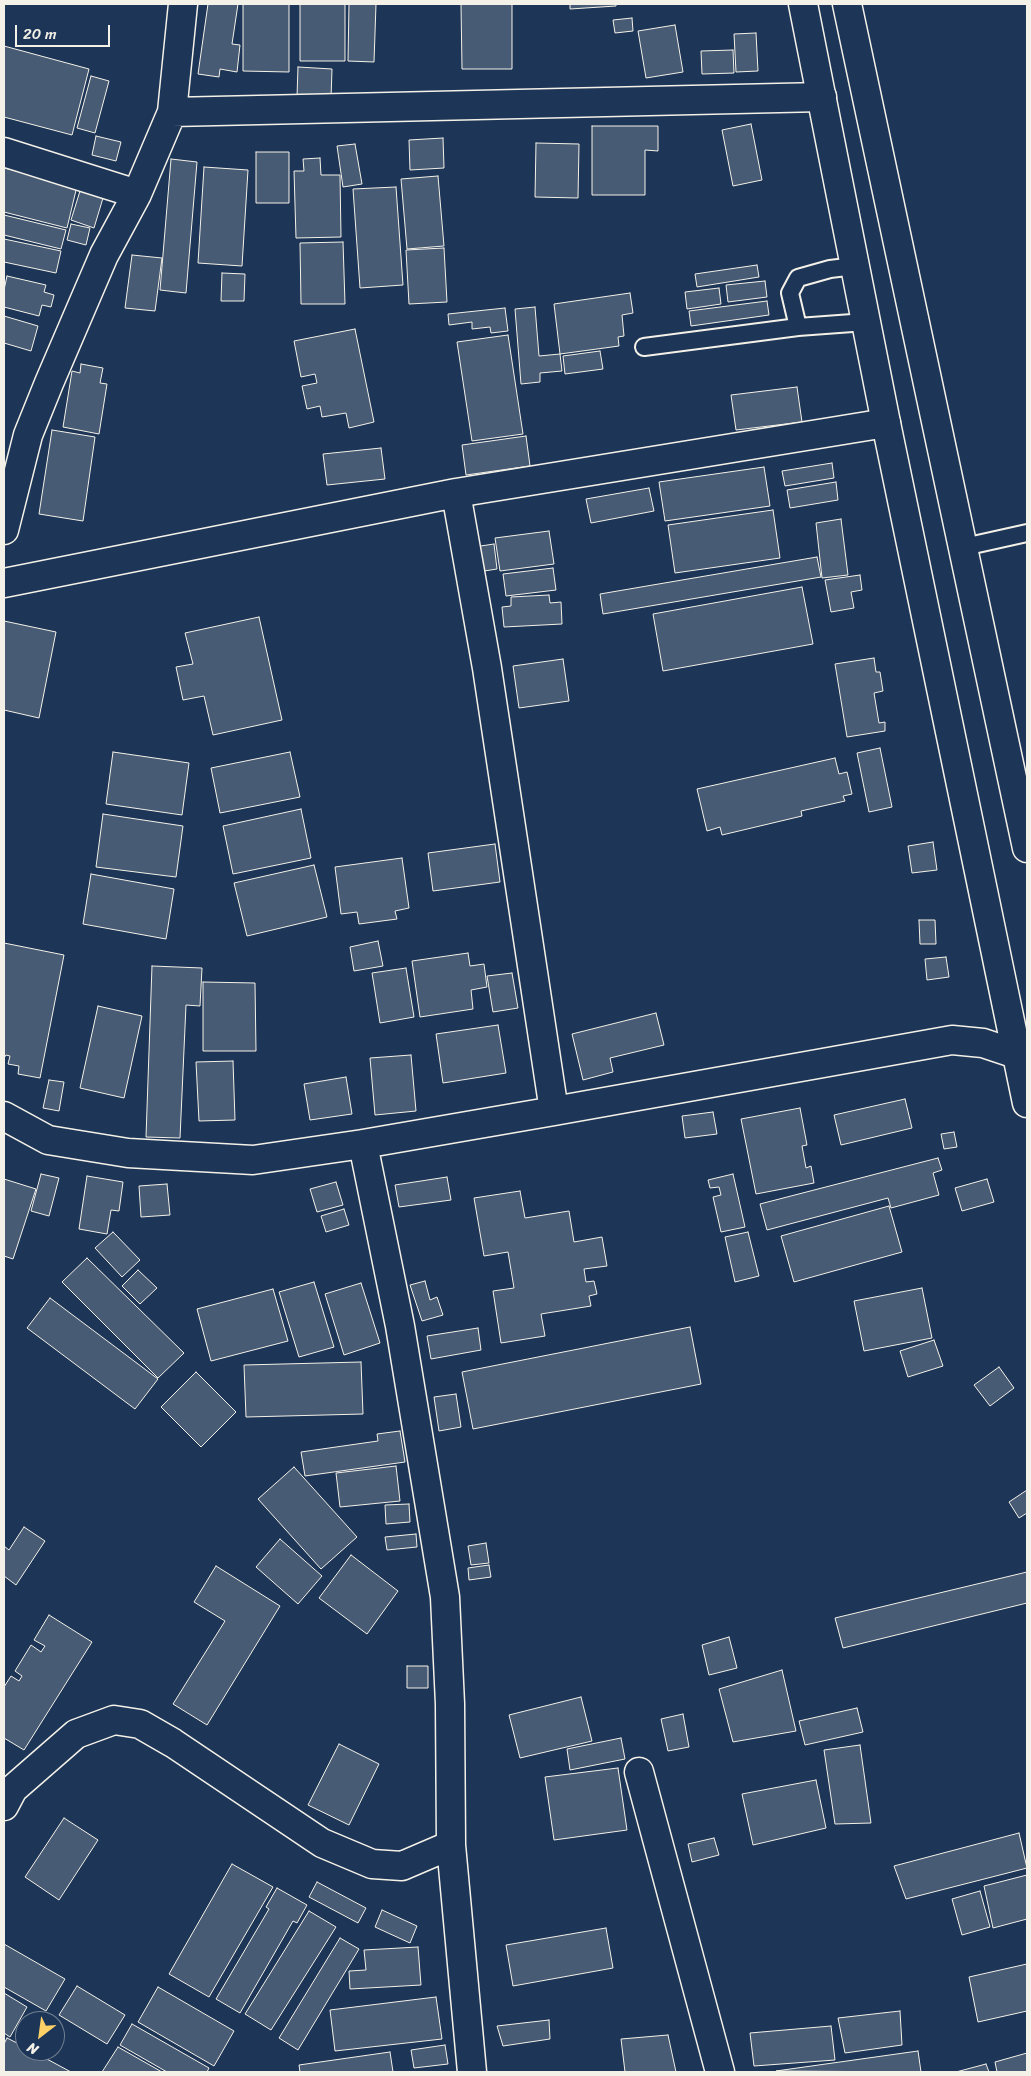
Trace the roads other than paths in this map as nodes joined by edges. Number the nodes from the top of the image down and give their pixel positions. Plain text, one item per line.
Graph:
1 (183, 4) edge
2 (803, 4) edge
3 (847, 4) edge
4 (822, 97) junction
5 (172, 112) junction
6 (4, 152) edge
7 (137, 194) junction
8 (855, 266) junction
9 (866, 322) junction
10 (798, 327) junction
11 (644, 347) dead end
12 (886, 423) junction
13 (456, 493) junction
14 (4, 530) edge
15 (1027, 533) edge
16 (964, 547) junction
17 (4, 583) edge
18 (1027, 848) edge
19 (1016, 1054) junction
20 (1027, 1104) edge
21 (554, 1111) junction
22 (4, 1116) edge
23 (363, 1144) junction
24 (638, 1772) dead end
25 (7, 1793) edge
26 (451, 1845) junction
27 (472, 2072) edge
28 (720, 2072) edge

1 - 5 street
2 - 4 street
3 - 16 street
4 - 5 street
4 - 8 street
5 - 7 street
6 - 7 street
7 - 14 street
8 - 9 street
8 - 10 lane
9 - 10 lane
9 - 12 street
10 - 11 lane
12 - 13 street
12 - 19 street
13 - 17 street
13 - 21 street
15 - 16 lane
16 - 18 street
19 - 20 street
19 - 21 street
21 - 23 street
22 - 23 street
23 - 26 street
24 - 28 street
25 - 26 street
26 - 27 street

